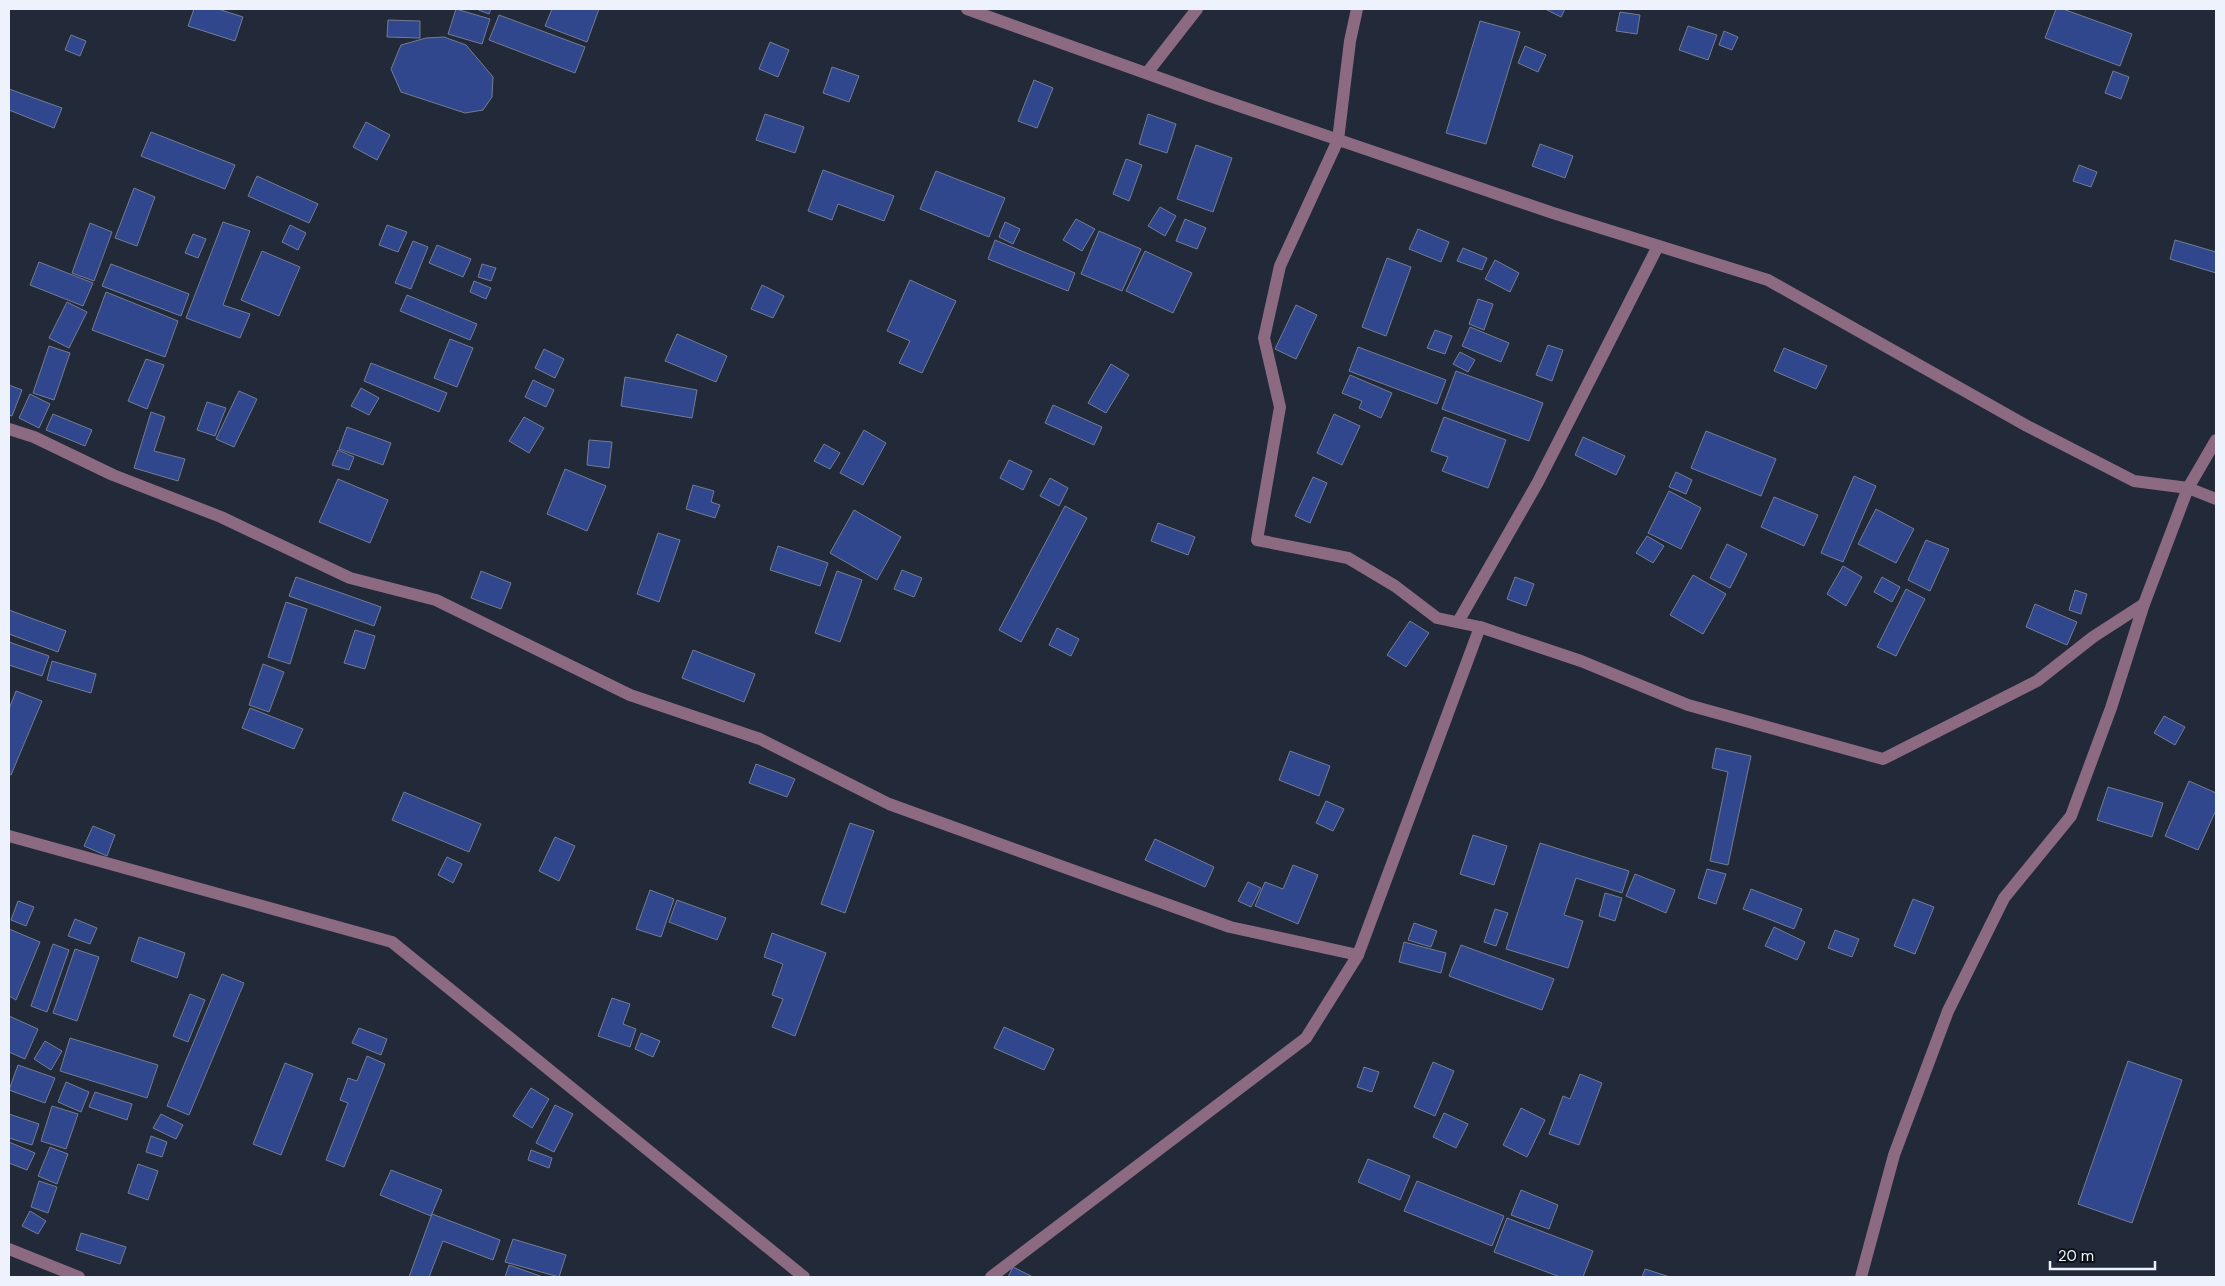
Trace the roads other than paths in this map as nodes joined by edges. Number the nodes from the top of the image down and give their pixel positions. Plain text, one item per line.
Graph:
1 (967, 9) edge
2 (1197, 9) edge
3 (1357, 9) edge
4 (1147, 73) junction
5 (1338, 140) junction
6 (1658, 246) junction
7 (9, 430) edge
8 (2216, 440) edge
9 (2188, 488) junction
10 (2216, 499) edge
11 (2144, 604) junction
12 (1458, 622) junction
13 (1480, 627) junction
14 (9, 836) edge
15 (1358, 955) junction
16 (9, 1249) edge
17 (79, 1277) edge
18 (804, 1277) edge
19 (991, 1277) edge
20 (1861, 1277) edge

1 - 4 street
2 - 4 street
3 - 5 street
4 - 5 street
5 - 6 street
5 - 12 street
6 - 9 street
6 - 12 street
7 - 15 street
8 - 9 street
9 - 10 street
9 - 11 street
11 - 13 street
11 - 20 street
12 - 13 street
13 - 15 street
14 - 18 street
15 - 19 street
16 - 17 street

